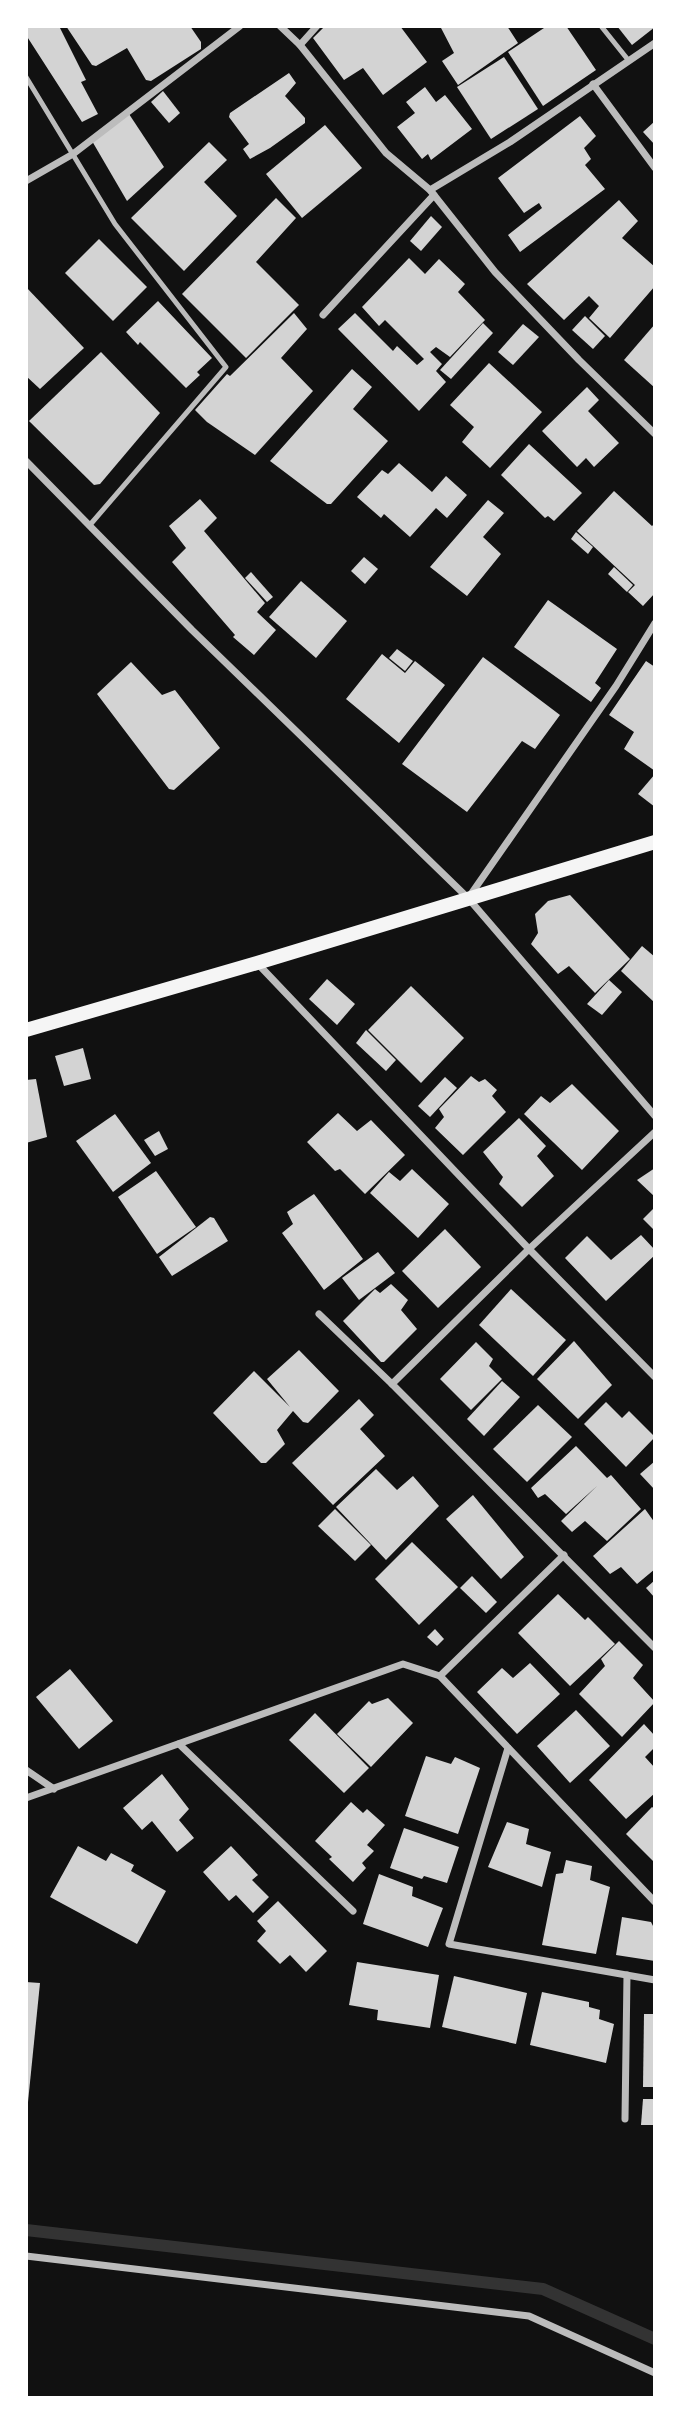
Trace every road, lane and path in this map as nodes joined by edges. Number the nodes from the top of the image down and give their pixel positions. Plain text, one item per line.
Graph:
1 (240, 26) edge
2 (280, 26) edge
3 (317, 26) edge
4 (601, 26) edge
5 (655, 43) edge
6 (300, 45) junction
7 (629, 61) junction
8 (26, 77) edge
9 (593, 84) junction
10 (73, 154) junction
11 (655, 168) edge
12 (26, 181) edge
13 (432, 193) junction
14 (323, 315) dead end
15 (655, 434) edge
16 (26, 461) edge
17 (89, 526) junction
18 (655, 623) edge
19 (655, 842) edge
20 (468, 898) junction
21 (257, 963) junction
22 (26, 1030) edge
23 (655, 1116) edge
24 (655, 1132) edge
25 (529, 1249) junction
26 (319, 1314) dead end
27 (655, 1377) edge
28 (392, 1384) junction
29 (564, 1555) junction
30 (655, 1648) edge
31 (440, 1676) junction
32 (179, 1744) junction
33 (508, 1748) junction
34 (26, 1770) edge
35 (54, 1789) junction
36 (26, 1798) edge
37 (655, 1902) edge
38 (353, 1911) dead end
39 (626, 1975) junction
40 (655, 1980) edge
41 (625, 2119) dead end
42 (26, 2256) edge
43 (655, 2373) edge

1 - 10 street
2 - 6 street
3 - 6 street
4 - 7 lane
5 - 7 street
6 - 13 street
7 - 9 street
8 - 10 lane
9 - 11 street
9 - 13 street
10 - 12 street
10 - 17 lane
13 - 14 street
13 - 15 street
16 - 17 street
17 - 20 street
18 - 20 street
19 - 20 main road
20 - 21 main road
20 - 23 street
21 - 22 main road
21 - 25 street
24 - 25 street
25 - 27 street
25 - 28 street
26 - 28 street
28 - 29 street
29 - 30 street
29 - 31 street
31 - 32 street
31 - 33 street
32 - 35 street
32 - 38 street
33 - 37 street
33 - 39 street
34 - 35 street
35 - 36 street
39 - 40 street
39 - 41 street
42 - 43 street

